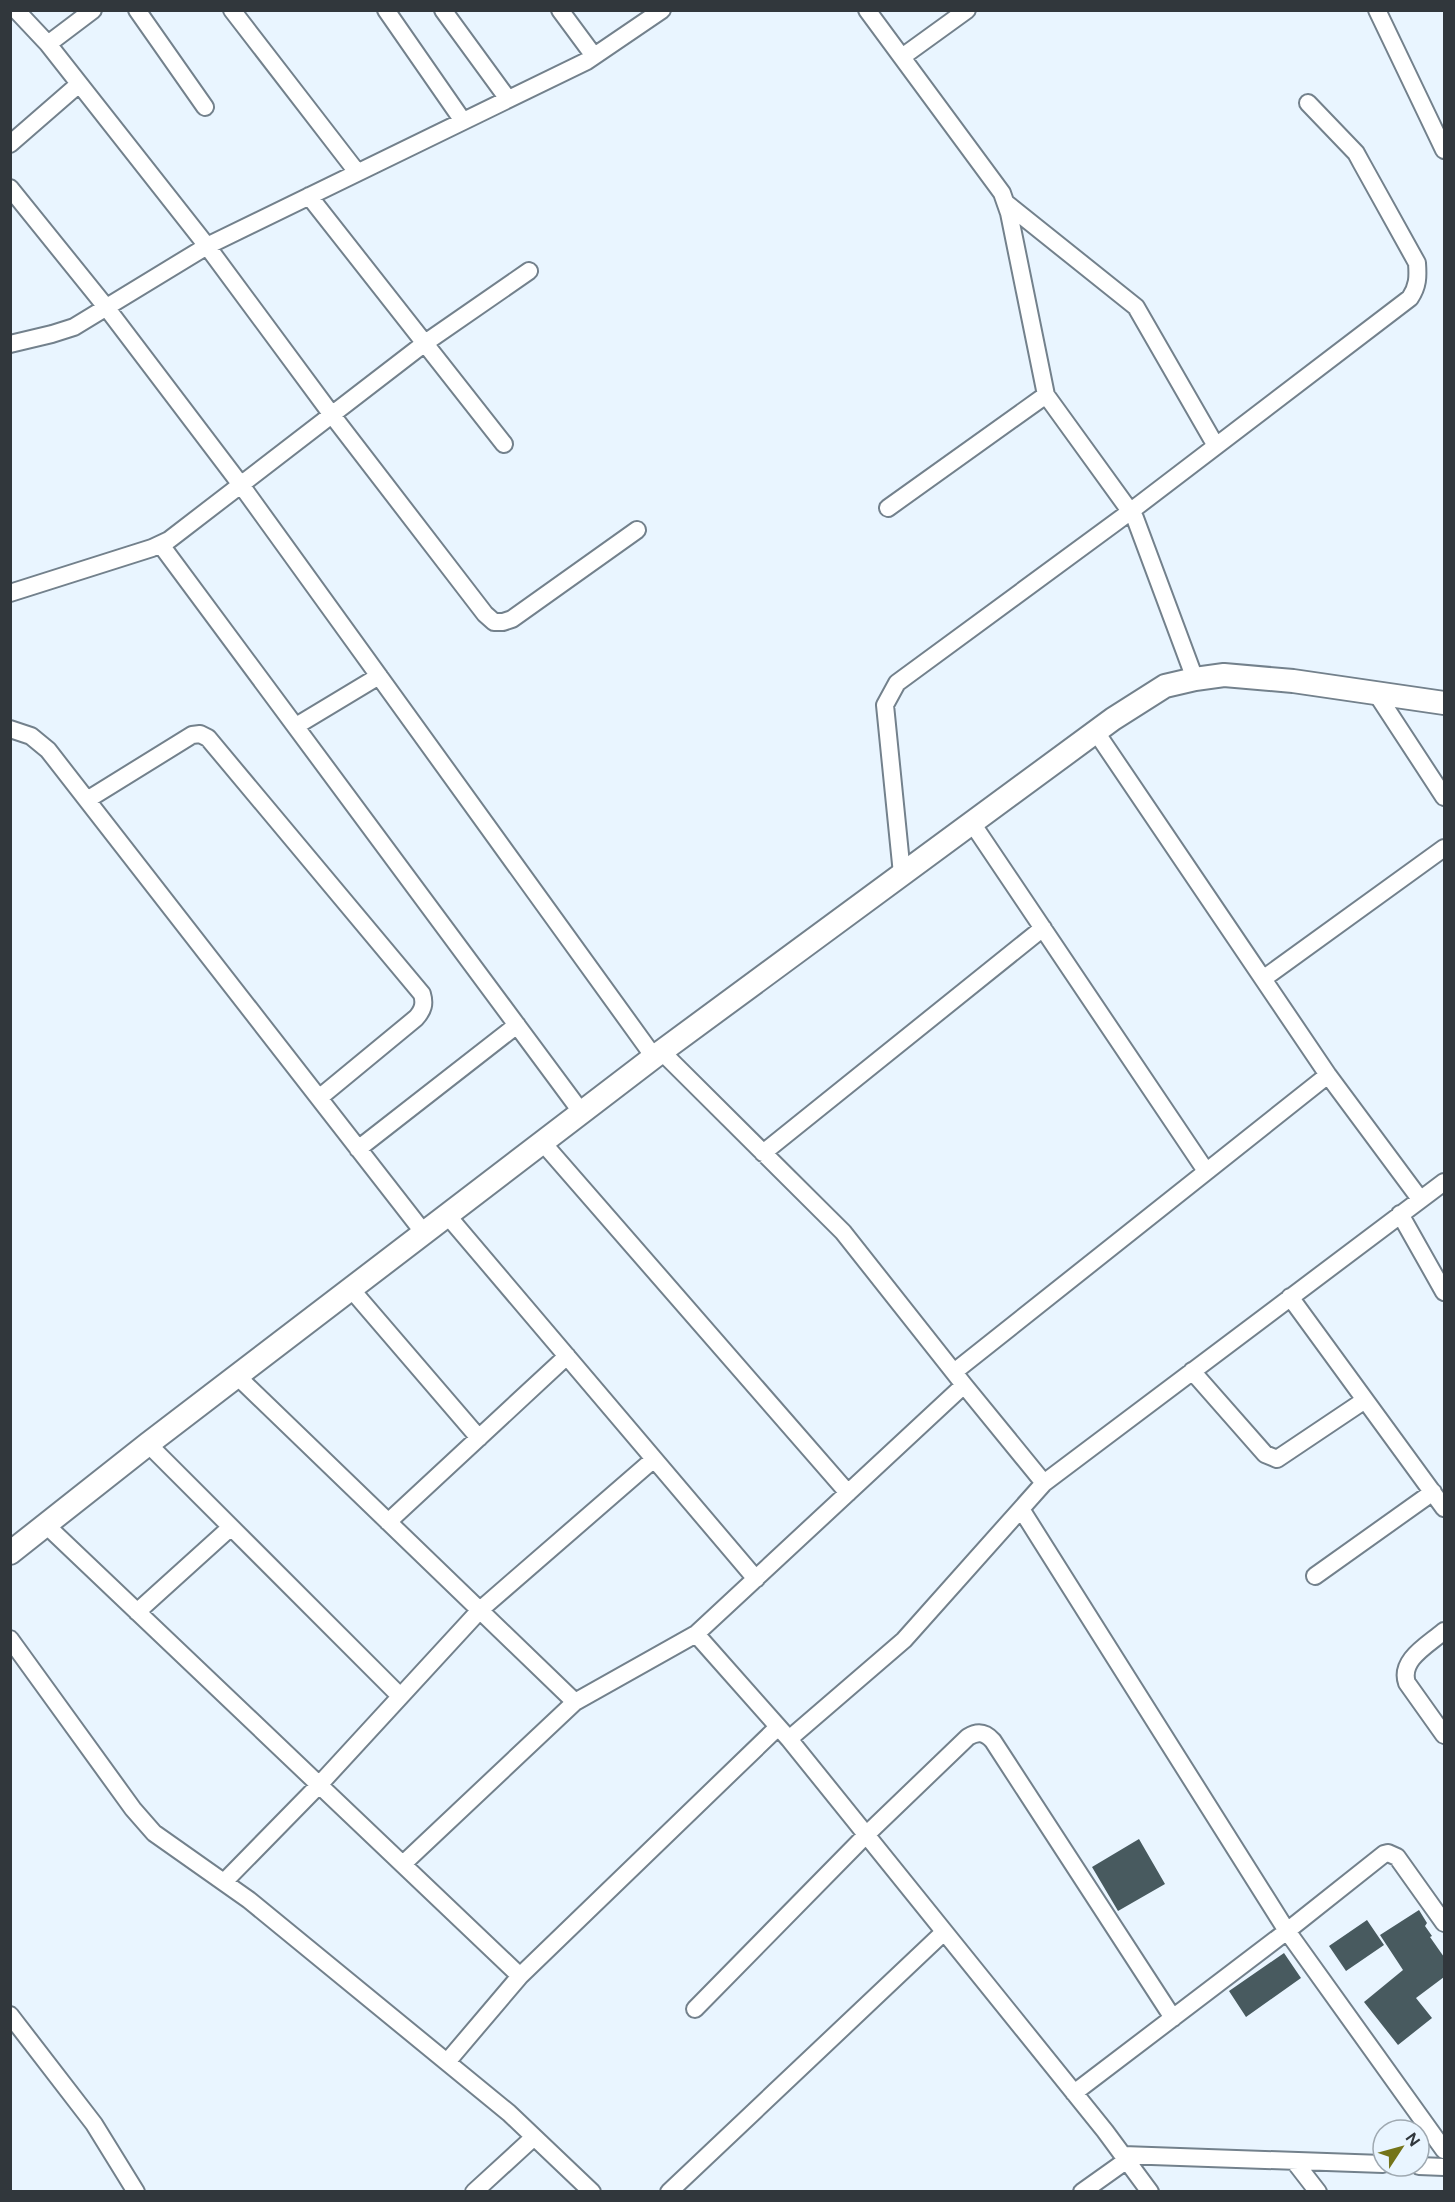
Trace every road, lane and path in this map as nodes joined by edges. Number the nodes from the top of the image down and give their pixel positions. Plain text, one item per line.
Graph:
1 (93, 10) edge
2 (137, 10) edge
3 (232, 10) edge
4 (386, 10) edge
5 (443, 10) edge
6 (561, 10) edge
7 (662, 10) edge
8 (867, 10) edge
9 (967, 10) edge
10 (1377, 10) edge
11 (13, 11) edge
12 (48, 44) junction
13 (594, 56) junction
14 (902, 57) junction
15 (79, 84) junction
16 (508, 99) junction
17 (1308, 103) dead end
18 (205, 107) dead end
19 (463, 121) junction
20 (10, 144) edge
21 (1444, 150) edge
22 (357, 172) junction
23 (10, 188) edge
24 (309, 196) junction
25 (1006, 203) junction
26 (207, 246) junction
27 (529, 271) dead end
28 (106, 307) junction
29 (425, 343) junction
30 (10, 344) edge
31 (1046, 394) junction
32 (332, 415) junction
33 (504, 444) dead end
34 (1216, 446) junction
35 (241, 485) junction
36 (888, 508) dead end
37 (1131, 511) junction
38 (637, 530) dead end
39 (161, 545) junction
40 (10, 593) edge
41 (379, 676) junction
42 (1195, 679) junction
43 (1376, 693) junction
44 (1444, 704) edge
45 (296, 726) junction
46 (10, 729) edge
47 (1096, 732) junction
48 (1444, 797) edge
49 (87, 800) junction
50 (972, 823) junction
51 (1444, 848) edge
52 (902, 874) junction
53 (1042, 928) junction
54 (1263, 979) junction
55 (517, 1025) junction
56 (658, 1054) junction
57 (1328, 1075) junction
58 (319, 1098) junction
59 (582, 1113) junction
60 (543, 1143) junction
61 (358, 1149) junction
62 (763, 1153) junction
63 (1206, 1171) junction
64 (1444, 1182) edge
65 (1420, 1198) junction
66 (1400, 1214) junction
67 (447, 1215) junction
68 (424, 1233) junction
69 (351, 1289) junction
70 (1444, 1292) edge
71 (1290, 1297) junction
72 (567, 1356) junction
73 (1192, 1371) junction
74 (237, 1376) junction
75 (959, 1379) junction
76 (1365, 1400) junction
77 (478, 1438) junction
78 (148, 1444) junction
79 (654, 1459) junction
80 (1044, 1483) junction
81 (1433, 1492) junction
82 (848, 1493) junction
83 (1444, 1508) edge
84 (1021, 1509) junction
85 (388, 1522) junction
86 (46, 1525) junction
87 (231, 1527) junction
88 (10, 1553) edge
89 (1315, 1576) dead end
90 (756, 1579) junction
91 (480, 1610) junction
92 (137, 1612) junction
93 (1444, 1631) edge
94 (696, 1634) junction
95 (10, 1639) edge
96 (400, 1696) junction
97 (575, 1702) junction
98 (783, 1733) junction
99 (1444, 1735) edge
100 (319, 1785) junction
101 (866, 1835) junction
102 (403, 1864) junction
103 (224, 1882) junction
104 (1444, 1923) edge
105 (1287, 1931) junction
106 (944, 1932) junction
107 (520, 1976) junction
108 (695, 2009) dead end
109 (10, 2015) edge
110 (1173, 2018) junction
111 (447, 2062) junction
112 (1074, 2092) junction
113 (534, 2136) junction
114 (1444, 2150) edge
115 (1125, 2158) junction
116 (1294, 2161) junction
117 (1371, 2164) edge
118 (136, 2192) edge
119 (474, 2192) edge
120 (592, 2192) edge
121 (669, 2192) edge
122 (1083, 2192) edge
123 (1150, 2192) edge
124 (1318, 2192) edge

1 - 12 street
2 - 18 street
3 - 22 street
4 - 19 street
5 - 16 street
6 - 13 street
7 - 13 street
8 - 14 street
9 - 14 street
10 - 21 street
11 - 12 street
12 - 15 street
13 - 16 street
14 - 25 street
15 - 20 street
15 - 26 street
16 - 19 street
17 - 34 street
19 - 22 street
22 - 24 street
23 - 28 street
24 - 26 street
24 - 29 street
25 - 31 street
25 - 34 street
26 - 28 street
26 - 32 street
27 - 29 street
28 - 30 street
28 - 35 street
29 - 32 street
29 - 33 street
31 - 36 street
31 - 37 street
32 - 35 street
32 - 38 street
34 - 37 street
35 - 39 street
35 - 41 street
37 - 42 street
37 - 52 street
39 - 40 street
39 - 45 street
41 - 45 street
41 - 56 street
42 - 43 street
42 - 47 street
43 - 44 street
43 - 48 street
45 - 55 street
46 - 49 street
47 - 50 street
47 - 54 street
49 - 58 street
49 - 58 street
50 - 52 street
50 - 53 street
51 - 54 street
52 - 56 street
53 - 62 street
53 - 63 street
54 - 57 street
55 - 59 street
55 - 61 street
56 - 59 street
56 - 62 street
57 - 63 street
57 - 65 street
58 - 61 street
59 - 60 street
60 - 67 street
60 - 82 street
61 - 68 street
62 - 75 street
63 - 75 street
64 - 65 street
65 - 66 street
66 - 70 street
66 - 71 street
67 - 68 street
67 - 72 street
68 - 69 street
69 - 74 street
69 - 77 street
71 - 73 street
71 - 76 street
72 - 77 street
72 - 79 street
73 - 76 street
73 - 80 street
74 - 78 street
74 - 85 street
75 - 80 street
75 - 82 street
76 - 81 street
77 - 85 street
78 - 86 street
78 - 87 street
79 - 90 street
79 - 91 street
80 - 84 street
81 - 83 street
81 - 89 street
82 - 90 street
84 - 98 street
84 - 105 street
85 - 91 street
86 - 88 street
86 - 92 street
87 - 92 street
87 - 96 street
90 - 94 street
91 - 96 street
91 - 97 street
92 - 100 street
93 - 99 street
94 - 97 street
94 - 98 street
95 - 103 street
96 - 100 street
97 - 102 street
98 - 101 street
98 - 107 street
100 - 102 street
100 - 103 street
101 - 106 street
101 - 108 street
101 - 110 street
102 - 107 street
103 - 111 street
104 - 105 street
105 - 110 street
105 - 114 street
106 - 112 street
106 - 121 street
107 - 111 street
109 - 118 street
110 - 112 street
111 - 113 street
112 - 115 street
113 - 119 street
113 - 120 street
115 - 116 street
115 - 122 street
115 - 123 street
116 - 117 street
116 - 124 street

